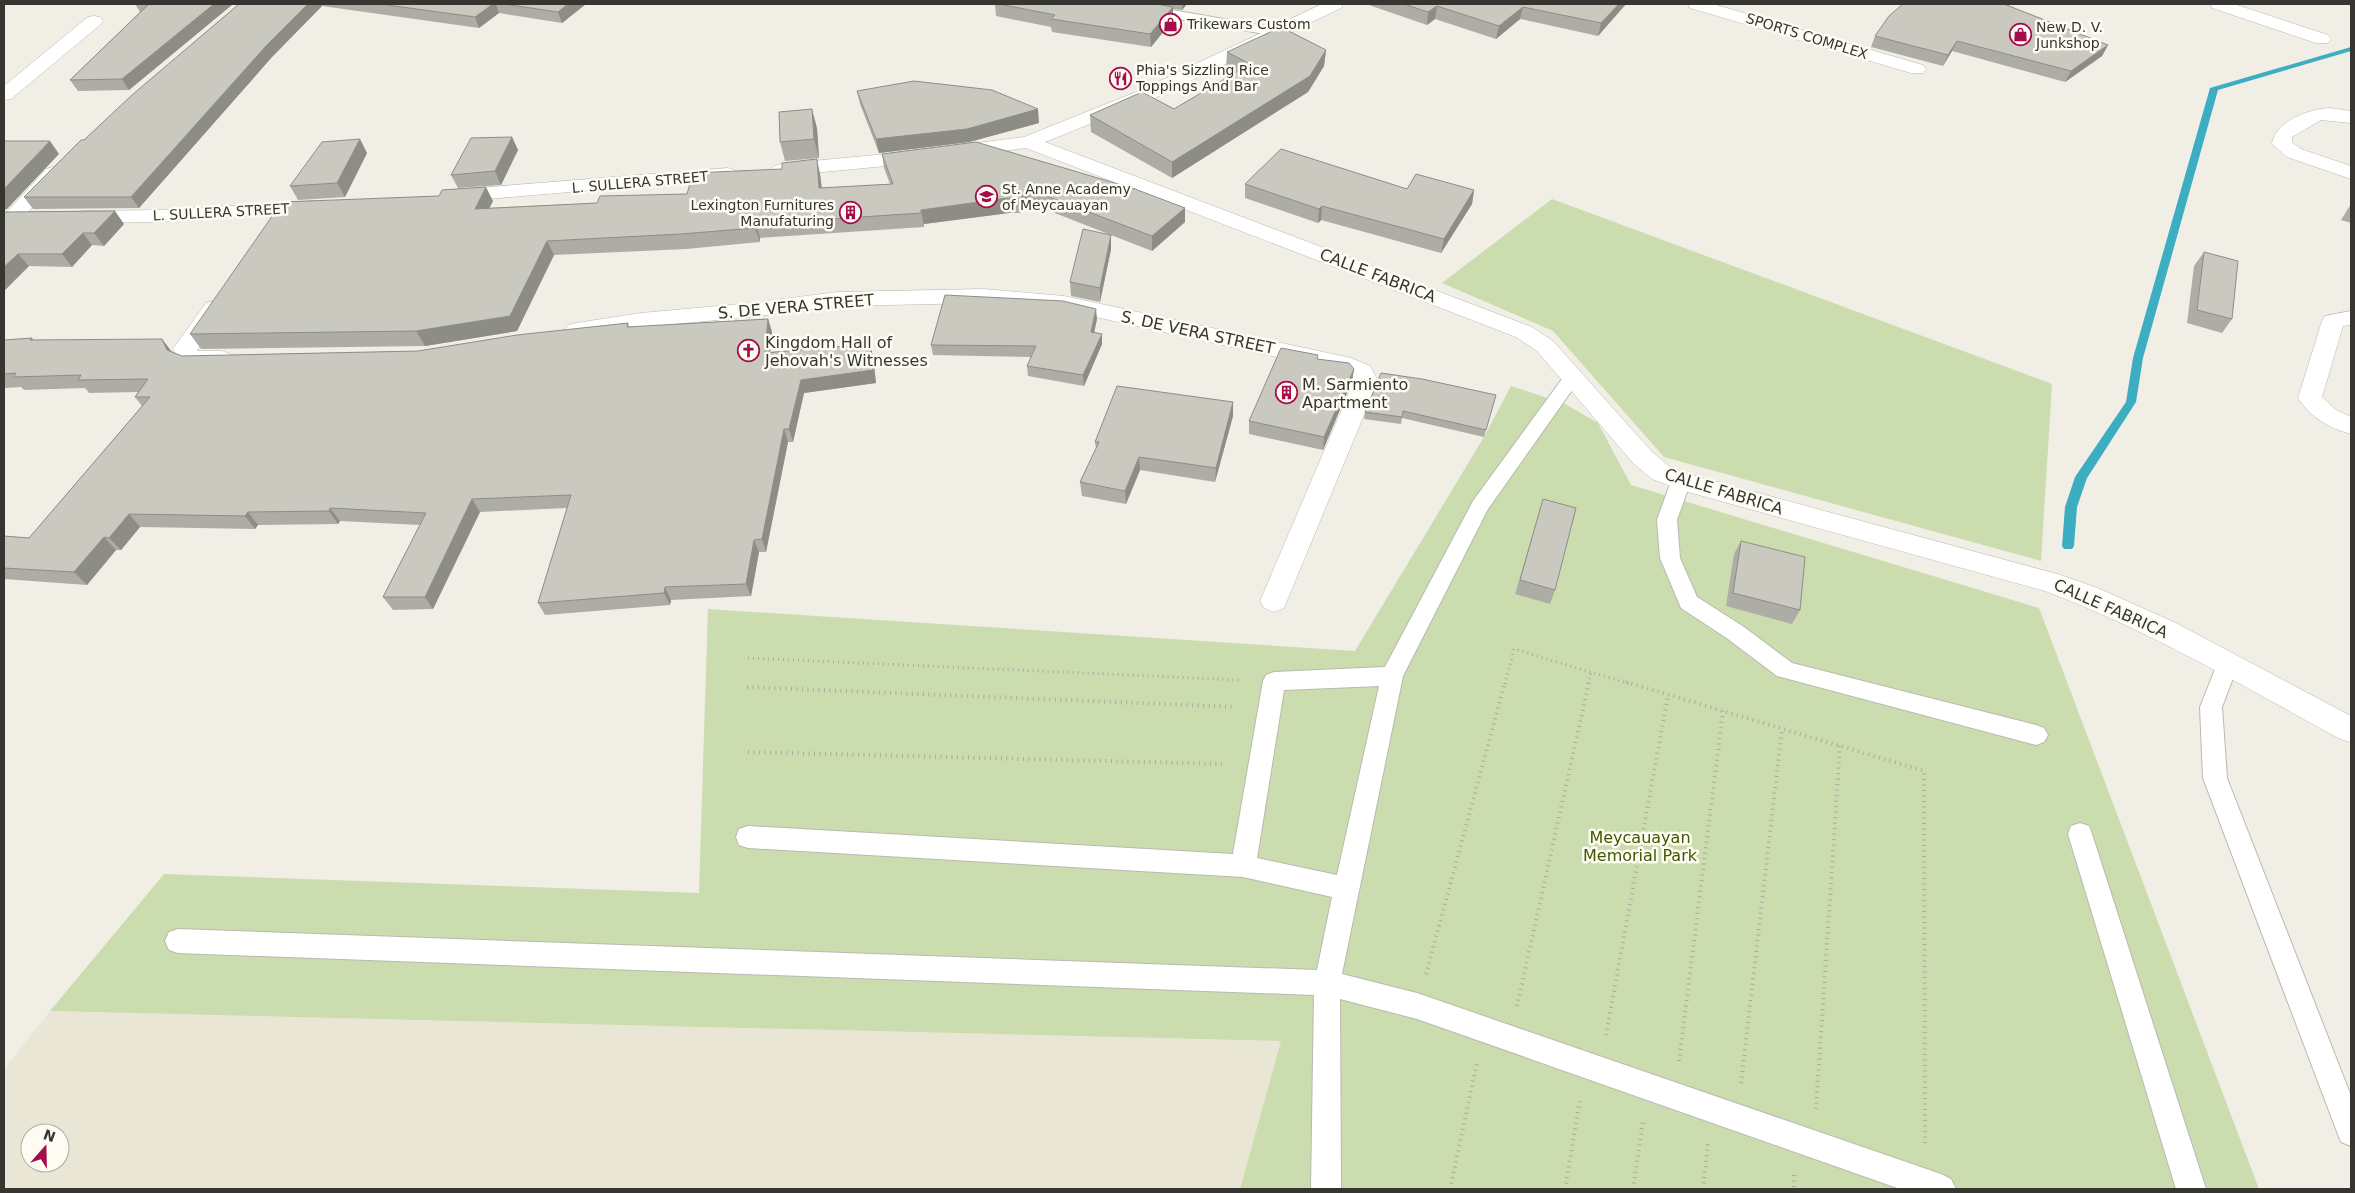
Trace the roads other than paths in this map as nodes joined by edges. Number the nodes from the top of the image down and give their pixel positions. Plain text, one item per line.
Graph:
1 (1116, 4) edge
2 (1335, 4) edge
3 (1696, 4) edge
4 (2218, 4) edge
5 (94, 21) dead end
6 (1277, 32) junction
7 (2322, 39) dead end
8 (1917, 69) dead end
9 (4, 95) edge
10 (2351, 117) edge
11 (1028, 142) junction
12 (69, 157) edge
13 (2351, 173) edge
14 (430, 198) edge
15 (333, 205) edge
16 (284, 209) junction
17 (8, 217) edge
18 (268, 232) edge
19 (229, 287) edge
20 (2351, 318) edge
21 (556, 334) edge
22 (240, 358) edge
23 (1573, 376) junction
24 (2351, 426) edge
25 (1681, 481) junction
26 (1274, 601) dead end
27 (2228, 665) junction
28 (1392, 676) junction
29 (2351, 730) edge
30 (2036, 734) dead end
31 (2080, 834) dead end
32 (748, 837) dead end
33 (1243, 866) junction
34 (1347, 889) junction
35 (178, 941) dead end
36 (1327, 983) junction
37 (2351, 1132) edge
38 (1933, 1186) edge
39 (1326, 1189) edge
40 (2191, 1189) edge

1 - 6 lane
2 - 6 street, L. SULLERA STREET
3 - 8 street, SPORTS COMPLEX
4 - 7 street
5 - 9 street
6 - 11 street, L. SULLERA STREET
10 - 13 street
11 - 14 street, L. SULLERA STREET
11 - 23 street, CALLE FABRICA
12 - 17 street
15 - 16 street, L. SULLERA STREET
16 - 17 street, L. SULLERA STREET
16 - 18 street
19 - 22 street
20 - 24 street
21 - 26 street, S. DE VERA STREET
23 - 25 street, CALLE FABRICA
23 - 28 lane
25 - 27 street, CALLE FABRICA
25 - 30 lane
27 - 29 street, CALLE FABRICA
27 - 37 lane
28 - 33 lane
28 - 34 lane
31 - 40 lane
32 - 33 lane
33 - 34 lane
34 - 36 lane
35 - 36 lane
36 - 38 lane
36 - 39 lane

